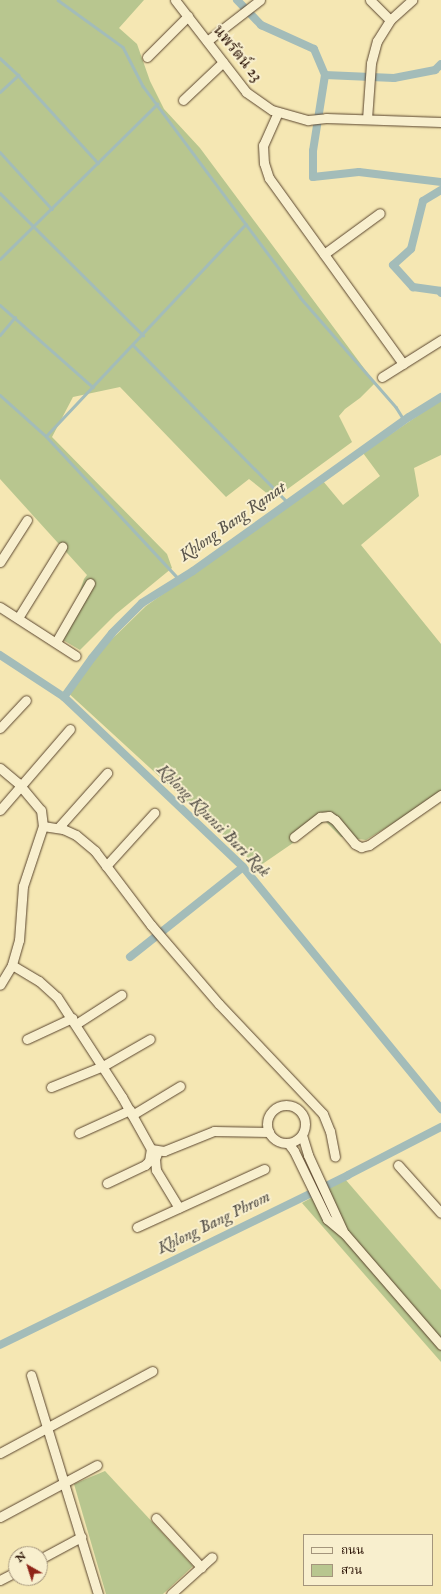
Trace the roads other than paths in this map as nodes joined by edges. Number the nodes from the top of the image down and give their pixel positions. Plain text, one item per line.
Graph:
1 (175, 0) edge
2 (370, 0) edge
3 (412, 0) edge
4 (258, 1) edge
5 (188, 16) junction
6 (390, 20) junction
7 (207, 41) junction
8 (147, 57) dead end
9 (223, 62) junction
10 (183, 100) dead end
11 (278, 112) junction
12 (367, 119) junction
13 (441, 122) edge
14 (380, 213) dead end
15 (324, 254) junction
16 (441, 340) edge
17 (403, 364) junction
18 (382, 377) dead end
19 (27, 520) dead end
20 (62, 547) dead end
21 (0, 562) edge
22 (90, 583) dead end
23 (0, 607) edge
24 (18, 618) junction
25 (56, 642) junction
26 (76, 656) dead end
27 (26, 700) dead end
28 (0, 728) edge
29 (70, 729) dead end
30 (0, 768) edge
31 (107, 773) dead end
32 (21, 786) junction
33 (441, 795) edge
34 (0, 810) edge
35 (154, 813) dead end
36 (42, 826) junction
37 (58, 828) junction
38 (294, 837) dead end
39 (106, 866) junction
40 (12, 965) junction
41 (0, 985) edge
42 (121, 996) dead end
43 (74, 1021) junction
44 (27, 1039) dead end
45 (150, 1039) dead end
46 (103, 1066) junction
47 (180, 1086) dead end
48 (51, 1087) dead end
49 (131, 1112) junction
50 (269, 1132) junction
51 (78, 1133) dead end
52 (302, 1135) junction
53 (288, 1143) junction
54 (154, 1150) junction
55 (335, 1157) dead end
56 (398, 1165) dead end
57 (264, 1170) dead end
58 (107, 1183) dead end
59 (179, 1208) junction
60 (441, 1212) edge
61 (137, 1228) dead end
62 (345, 1234) junction
63 (441, 1345) edge
64 (152, 1371) dead end
65 (31, 1375) dead end
66 (47, 1428) junction
67 (0, 1452) edge
68 (97, 1465) dead end
69 (64, 1483) junction
70 (0, 1517) edge
71 (156, 1518) dead end
72 (81, 1537) junction
73 (48, 1555) edge
74 (212, 1557) dead end
75 (201, 1567) junction
76 (98, 1594) edge
77 (171, 1594) edge

1 - 5 street, นพรัตน์ 23
2 - 6 street
3 - 6 street
4 - 7 street
5 - 7 street, นพรัตน์ 23
5 - 8 street
6 - 12 street
7 - 9 street, นพรัตน์ 23
9 - 10 street
9 - 11 street, นพรัตน์ 23
11 - 12 street, นพรัตน์ 23
11 - 15 street
12 - 13 street
14 - 15 street
15 - 17 street
16 - 17 street
17 - 18 street
19 - 21 street
20 - 24 street
22 - 25 street
23 - 24 street
24 - 25 street
25 - 26 street
27 - 28 street
29 - 32 street
30 - 32 street
31 - 37 street
32 - 34 street
32 - 36 street
33 - 38 street
35 - 39 street
36 - 37 street
36 - 40 street
37 - 39 street
39 - 55 street
40 - 41 street
40 - 43 street
42 - 43 street
43 - 44 street
43 - 46 street
45 - 46 street
46 - 48 street
46 - 49 street
47 - 49 street
49 - 51 street
49 - 54 street
50 - 52 street
50 - 53 street
50 - 54 street
52 - 53 street
52 - 62 street
53 - 62 street
54 - 58 street
54 - 59 street
56 - 60 street
57 - 59 street
59 - 61 street
62 - 63 street
64 - 66 street
65 - 66 street
66 - 67 street
66 - 69 street
68 - 69 street
69 - 70 street
69 - 72 street
71 - 75 street
72 - 73 street
72 - 76 street
74 - 75 street
75 - 77 street

